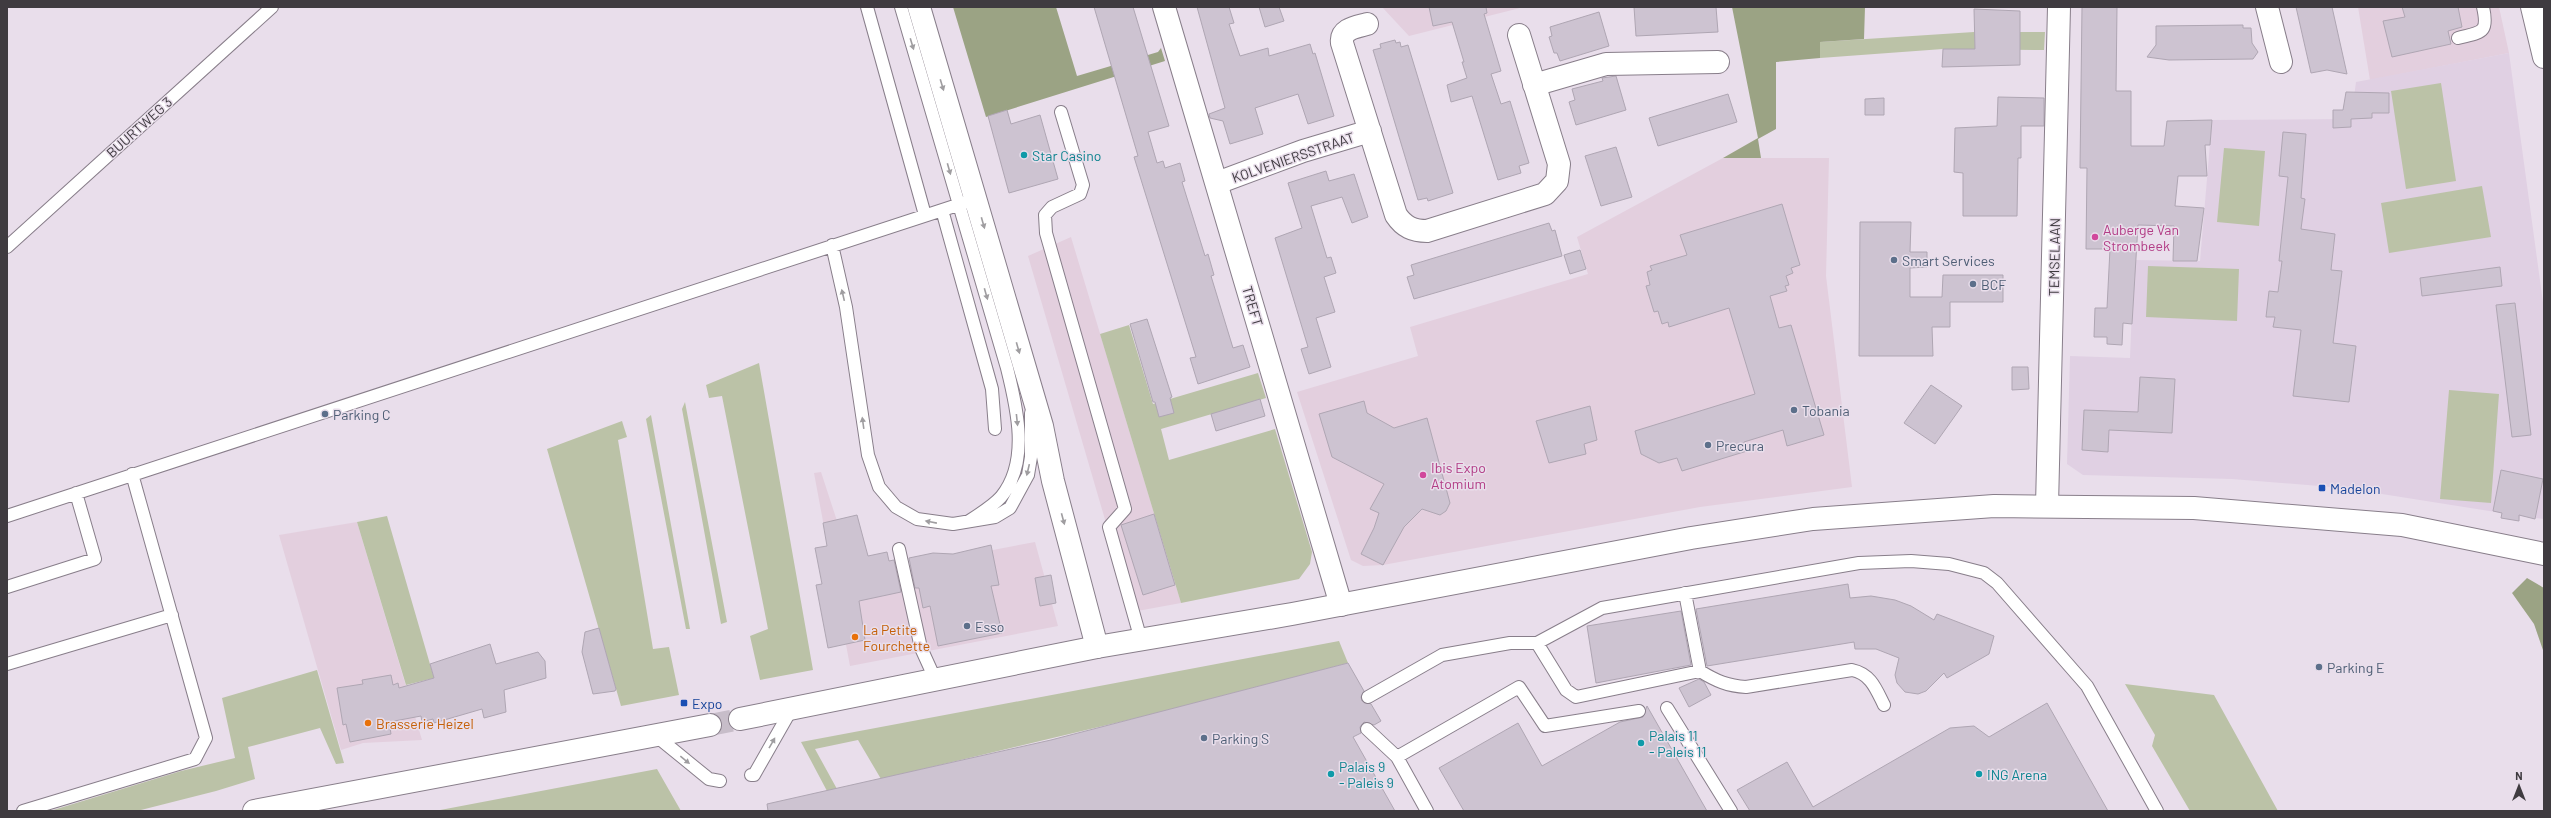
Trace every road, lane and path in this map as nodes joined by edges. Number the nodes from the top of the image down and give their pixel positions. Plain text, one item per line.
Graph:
1 (272, 7) edge
2 (867, 7) edge
3 (901, 7) edge
4 (919, 7) edge
5 (1164, 7) edge
6 (2059, 7) edge
7 (2267, 7) edge
8 (2483, 7) edge
9 (2532, 7) edge
10 (1367, 24) dead end
11 (1519, 35) dead end
12 (2458, 38) dead end
13 (2544, 57) edge
14 (1718, 62) dead end
15 (2281, 62) dead end
16 (1534, 85) junction
17 (1062, 112) dead end
18 (1370, 131) junction
19 (1217, 183) junction
20 (968, 202) junction
21 (942, 210) junction
22 (925, 215) junction
23 (832, 245) junction
24 (7, 247) edge
25 (1031, 396) junction
26 (995, 429) dead end
27 (132, 474) junction
28 (76, 493) junction
29 (2047, 506) junction
30 (7, 516) edge
31 (969, 521) junction
32 (899, 549) dead end
33 (2544, 554) edge
34 (40, 576) junction
35 (7, 587) edge
36 (1685, 593) junction
37 (7, 594) edge
38 (1341, 605) junction
39 (172, 615) junction
40 (1141, 640) junction
41 (1537, 643) junction
42 (1097, 647) junction
43 (7, 664) edge
44 (1700, 671) junction
45 (936, 681) junction
46 (1368, 698) dead end
47 (1884, 705) dead end
48 (1667, 708) dead end
49 (791, 710) junction
50 (1639, 711) dead end
51 (740, 719) tunnel mouth
52 (710, 725) tunnel mouth
53 (1367, 729) dead end
54 (654, 735) junction
55 (1397, 757) junction
56 (751, 775) dead end
57 (720, 781) dead end
58 (299, 807) edge
59 (23, 811) edge
60 (254, 811) edge
61 (1427, 811) edge
62 (1732, 811) edge
63 (2157, 811) edge

1 - 24 lane, BUURTWEG 3
2 - 22 lane
3 -> 20 lane
4 -> 20 main road
5 - 19 main road, TREFT
6 - 29 main road, TEMSELAAN
7 - 15 main road
8 - 12 lane
9 - 13 main road
10 - 18 main road, KOLVENIERSSTRAAT
11 - 16 main road, KOLVENIERSSTRAAT
14 - 16 main road
16 - 18 main road, KOLVENIERSSTRAAT
17 - 40 lane
18 - 19 main road, KOLVENIERSSTRAAT
19 - 38 main road, TREFT
20 - 21 lane
20 -> 25 main road
20 -> 31 lane
21 - 22 lane
21 - 26 lane
22 - 23 lane
23 - 27 lane
31 -> 23 lane
25 -> 31 lane
25 -> 42 main road
27 - 28 lane
27 - 39 lane
28 - 30 lane
28 - 34 lane
29 - 33 main road
29 - 38 main road
32 - 45 lane
34 - 35 lane
34 - 37 lane
36 - 41 lane
36 - 44 lane
36 - 63 lane
38 - 40 main road
39 - 43 lane
39 - 59 lane
40 - 42 main road
41 - 44 lane
41 - 46 lane
42 - 45 main road
44 - 47 lane
45 - 49 main road
48 - 62 lane
49 - 51 main road
56 -> 49 lane
50 - 55 lane
52 - 54 main road
53 - 55 lane
54 -> 57 lane
54 - 58 main road
55 - 61 lane
58 - 60 main road

